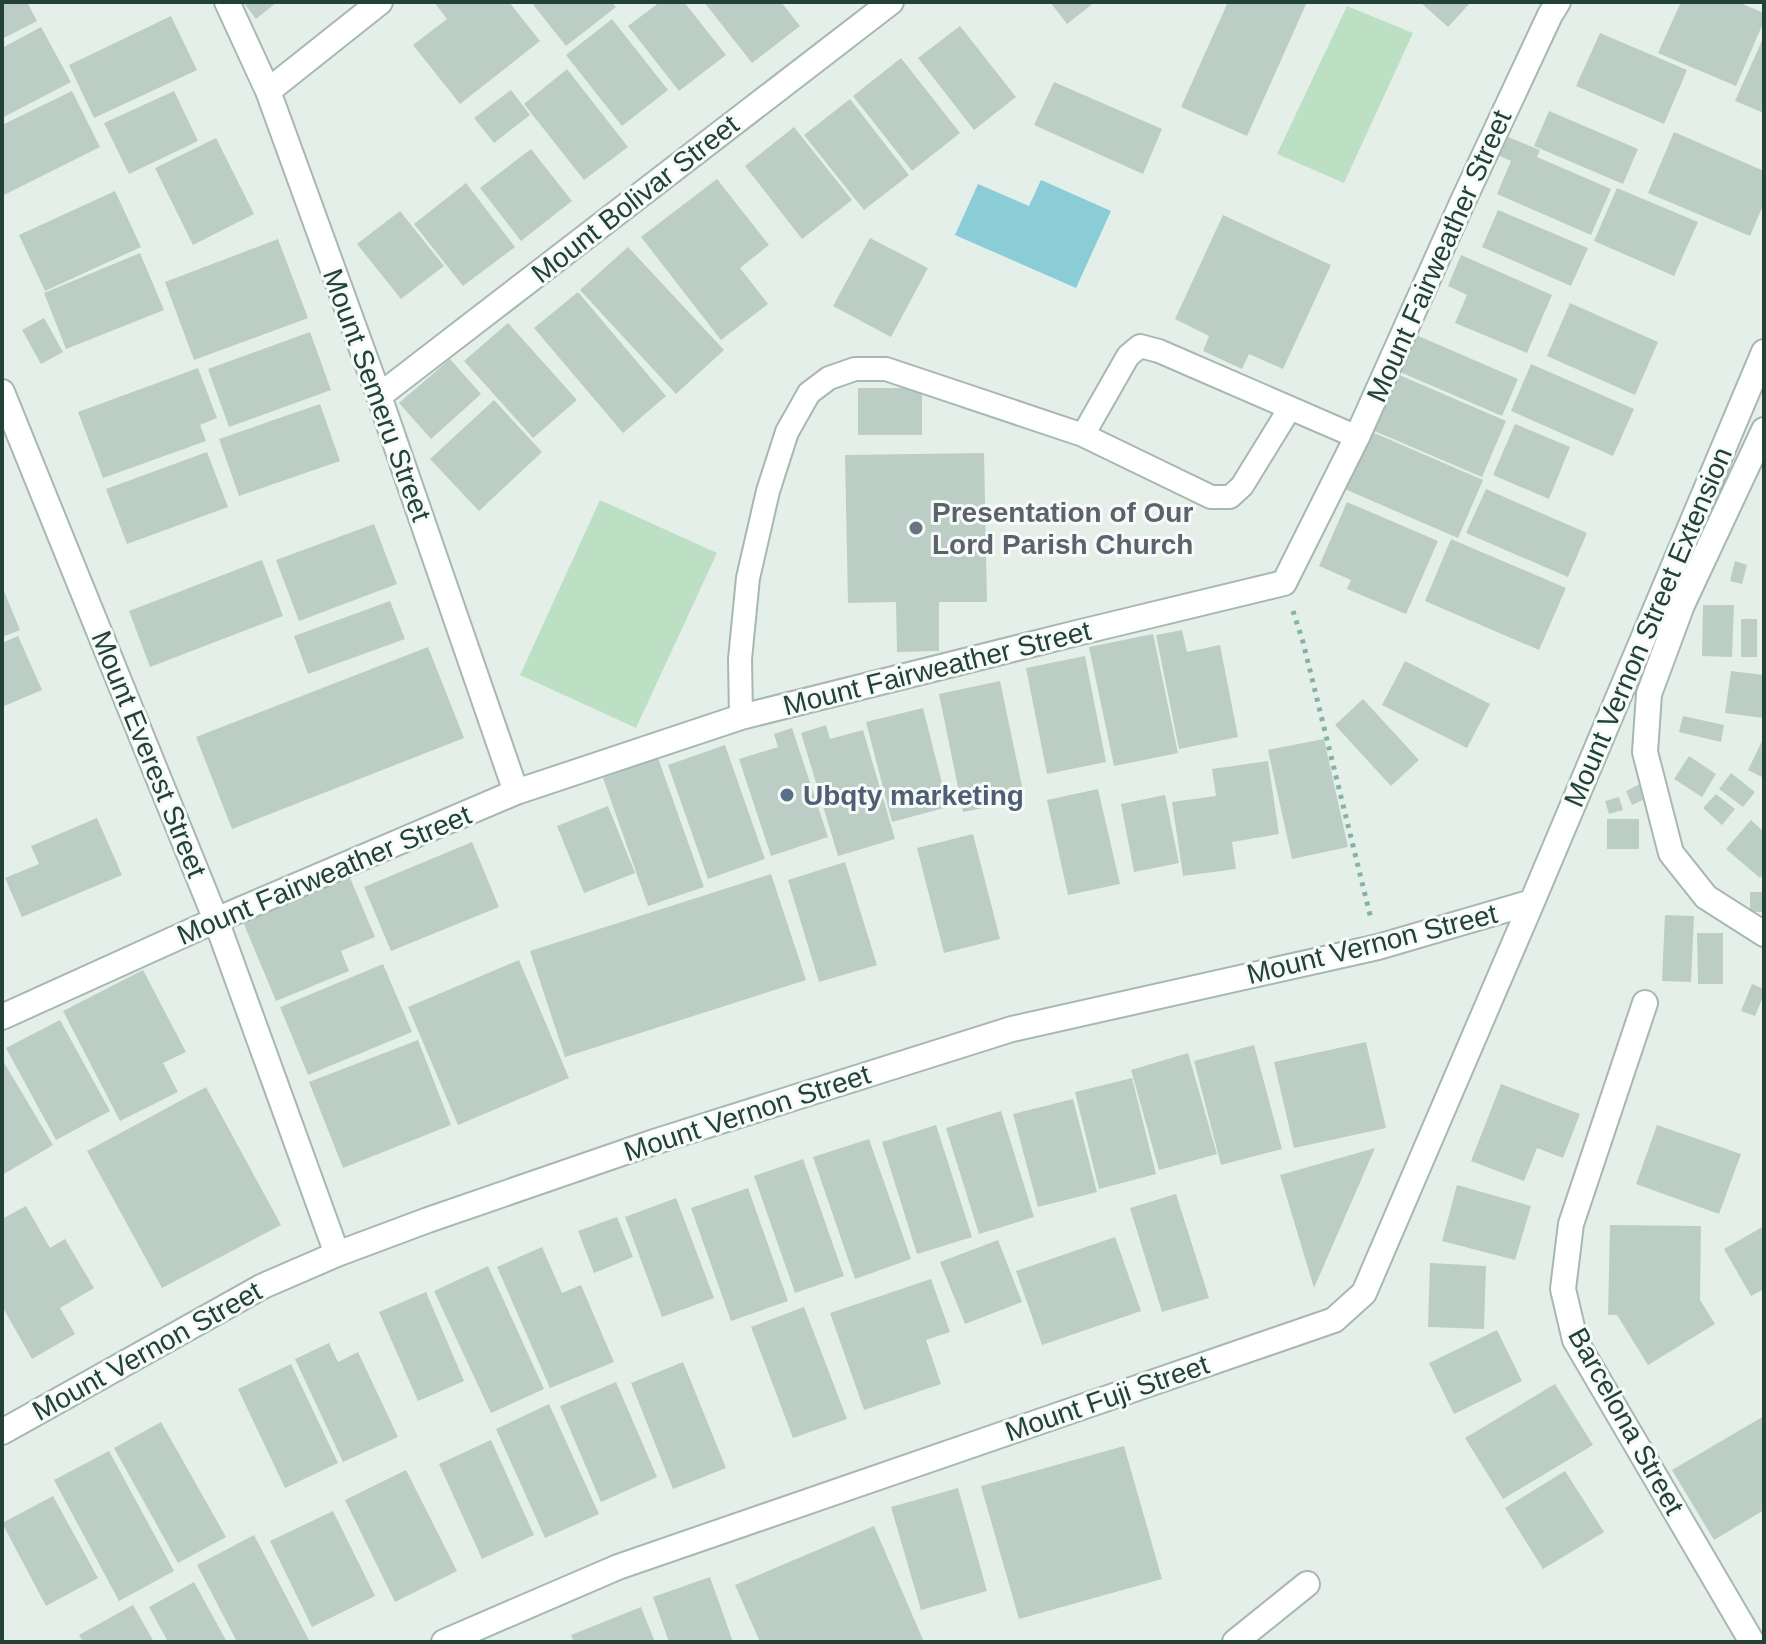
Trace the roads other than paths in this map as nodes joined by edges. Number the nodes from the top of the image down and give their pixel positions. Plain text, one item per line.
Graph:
1 (227, 2) edge
2 (380, 2) edge
3 (891, 2) edge
4 (1558, 2) edge
5 (268, 91) junction
6 (1764, 352) edge
7 (2, 392) edge
8 (379, 396) junction
9 (1290, 408) junction
10 (1764, 430) edge
11 (1083, 435) junction
12 (1357, 437) junction
13 (741, 717) junction
14 (516, 792) junction
15 (1532, 902) junction
16 (216, 920) junction
17 (1764, 934) edge
18 (1645, 1003) dead end
19 (2, 1017) edge
20 (337, 1254) junction
21 (2, 1432) edge
22 (1307, 1584) dead end
23 (444, 1642) edge
24 (1235, 1642) edge
25 (1752, 1642) edge

1 - 5 street, Mount Semeru Street
2 - 5 street
3 - 8 street, Mount Bolivar Street
4 - 12 street, Mount Fairweather Street
5 - 8 street, Mount Semeru Street
6 - 15 street, Mount Vernon Street Extension
7 - 16 street, Mount Everest Street
8 - 14 street, Mount Semeru Street
9 - 11 lane
9 - 11 lane
9 - 12 lane
10 - 17 street
11 - 13 lane
12 - 13 street, Mount Fairweather Street
13 - 14 street, Mount Fairweather Street
14 - 16 street, Mount Fairweather Street
15 - 20 street, Mount Vernon Street
15 - 23 street, Mount Fuji Street
16 - 19 street, Mount Fairweather Street
16 - 20 street, Mount Everest Street
18 - 25 street, Barcelona Street
20 - 21 street, Mount Vernon Street
22 - 24 street

